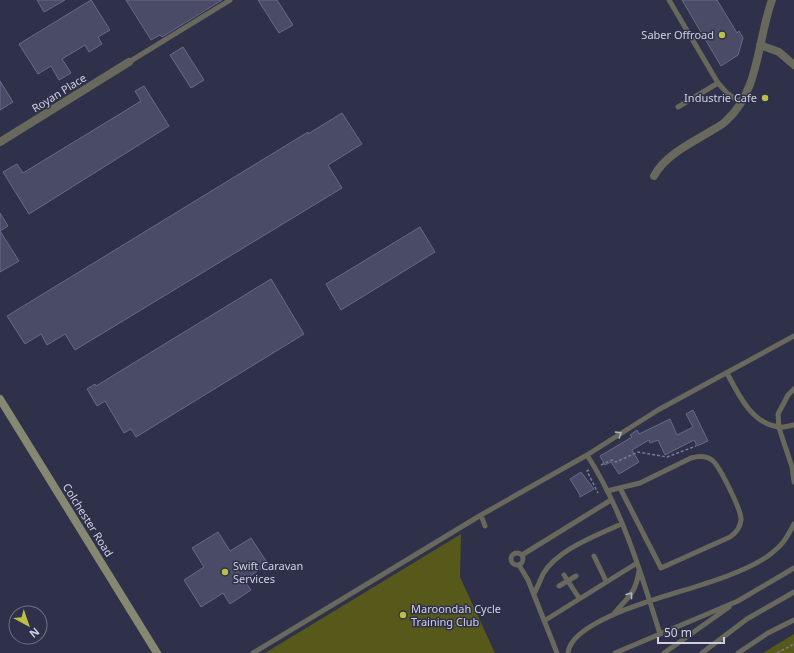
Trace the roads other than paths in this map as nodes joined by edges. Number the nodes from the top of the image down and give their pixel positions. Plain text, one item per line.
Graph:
1 (230, 0) edge
2 (669, 0) edge
3 (772, 0) edge
4 (760, 45) junction
5 (129, 62) joint
6 (794, 65) edge
7 (718, 83) junction
8 (741, 103) junction
9 (678, 107) dead end
10 (0, 142) edge
11 (654, 176) dead end
12 (794, 336) edge
13 (727, 373) junction
14 (794, 389) edge
15 (0, 399) edge
16 (794, 425) edge
17 (780, 428) junction
18 (587, 455) junction
19 (794, 482) edge
20 (620, 488) junction
21 (607, 491) junction
22 (611, 500) junction
23 (481, 516) junction
24 (621, 524) junction
25 (794, 524) edge
26 (485, 526) dead end
27 (522, 555) junction
28 (594, 556) dead end
29 (637, 563) junction
30 (519, 565) junction
31 (794, 568) edge
32 (639, 570) junction
33 (564, 575) dead end
34 (576, 576) dead end
35 (568, 581) junction
36 (606, 581) junction
37 (559, 586) dead end
38 (794, 592) edge
39 (534, 594) junction
40 (579, 598) junction
41 (650, 600) junction
42 (738, 601) junction
43 (613, 615) junction
44 (794, 620) edge
45 (544, 621) junction
46 (660, 634) junction
47 (157, 653) edge
48 (253, 653) edge
49 (557, 653) edge
50 (568, 653) edge
51 (615, 653) edge
52 (664, 653) edge
53 (702, 653) edge
54 (738, 653) edge

1 - 5 lane
2 - 7 lane
3 - 4 street
4 - 6 street
4 - 8 street
5 - 10 street, Royan Place
7 - 8 lane
7 - 9 lane
8 - 11 street
12 - 13 lane
13 - 17 lane
18 -> 13 lane
14 - 17 lane
15 - 47 main road, Colchester Road
16 - 17 lane
17 - 19 lane
18 - 21 lane
18 - 23 lane
20 - 20 lane
20 - 21 lane
21 - 22 lane
22 - 24 lane
22 - 27 lane
23 - 26 lane
23 - 48 lane
24 - 29 lane
24 - 39 lane
25 - 41 lane
27 - 30 lane
27 - 30 lane
28 - 36 lane
29 - 32 lane
29 - 36 lane
30 - 39 lane
31 - 42 lane
32 - 41 lane
43 -> 32 lane
33 - 35 lane
34 - 35 lane
35 - 37 lane
35 - 40 lane
36 - 40 lane
38 - 53 lane
39 - 45 lane
40 - 45 lane
41 - 43 lane
41 - 46 lane
42 - 46 lane
42 - 52 lane
43 - 50 lane
44 - 54 lane
45 - 49 lane
46 - 51 lane

